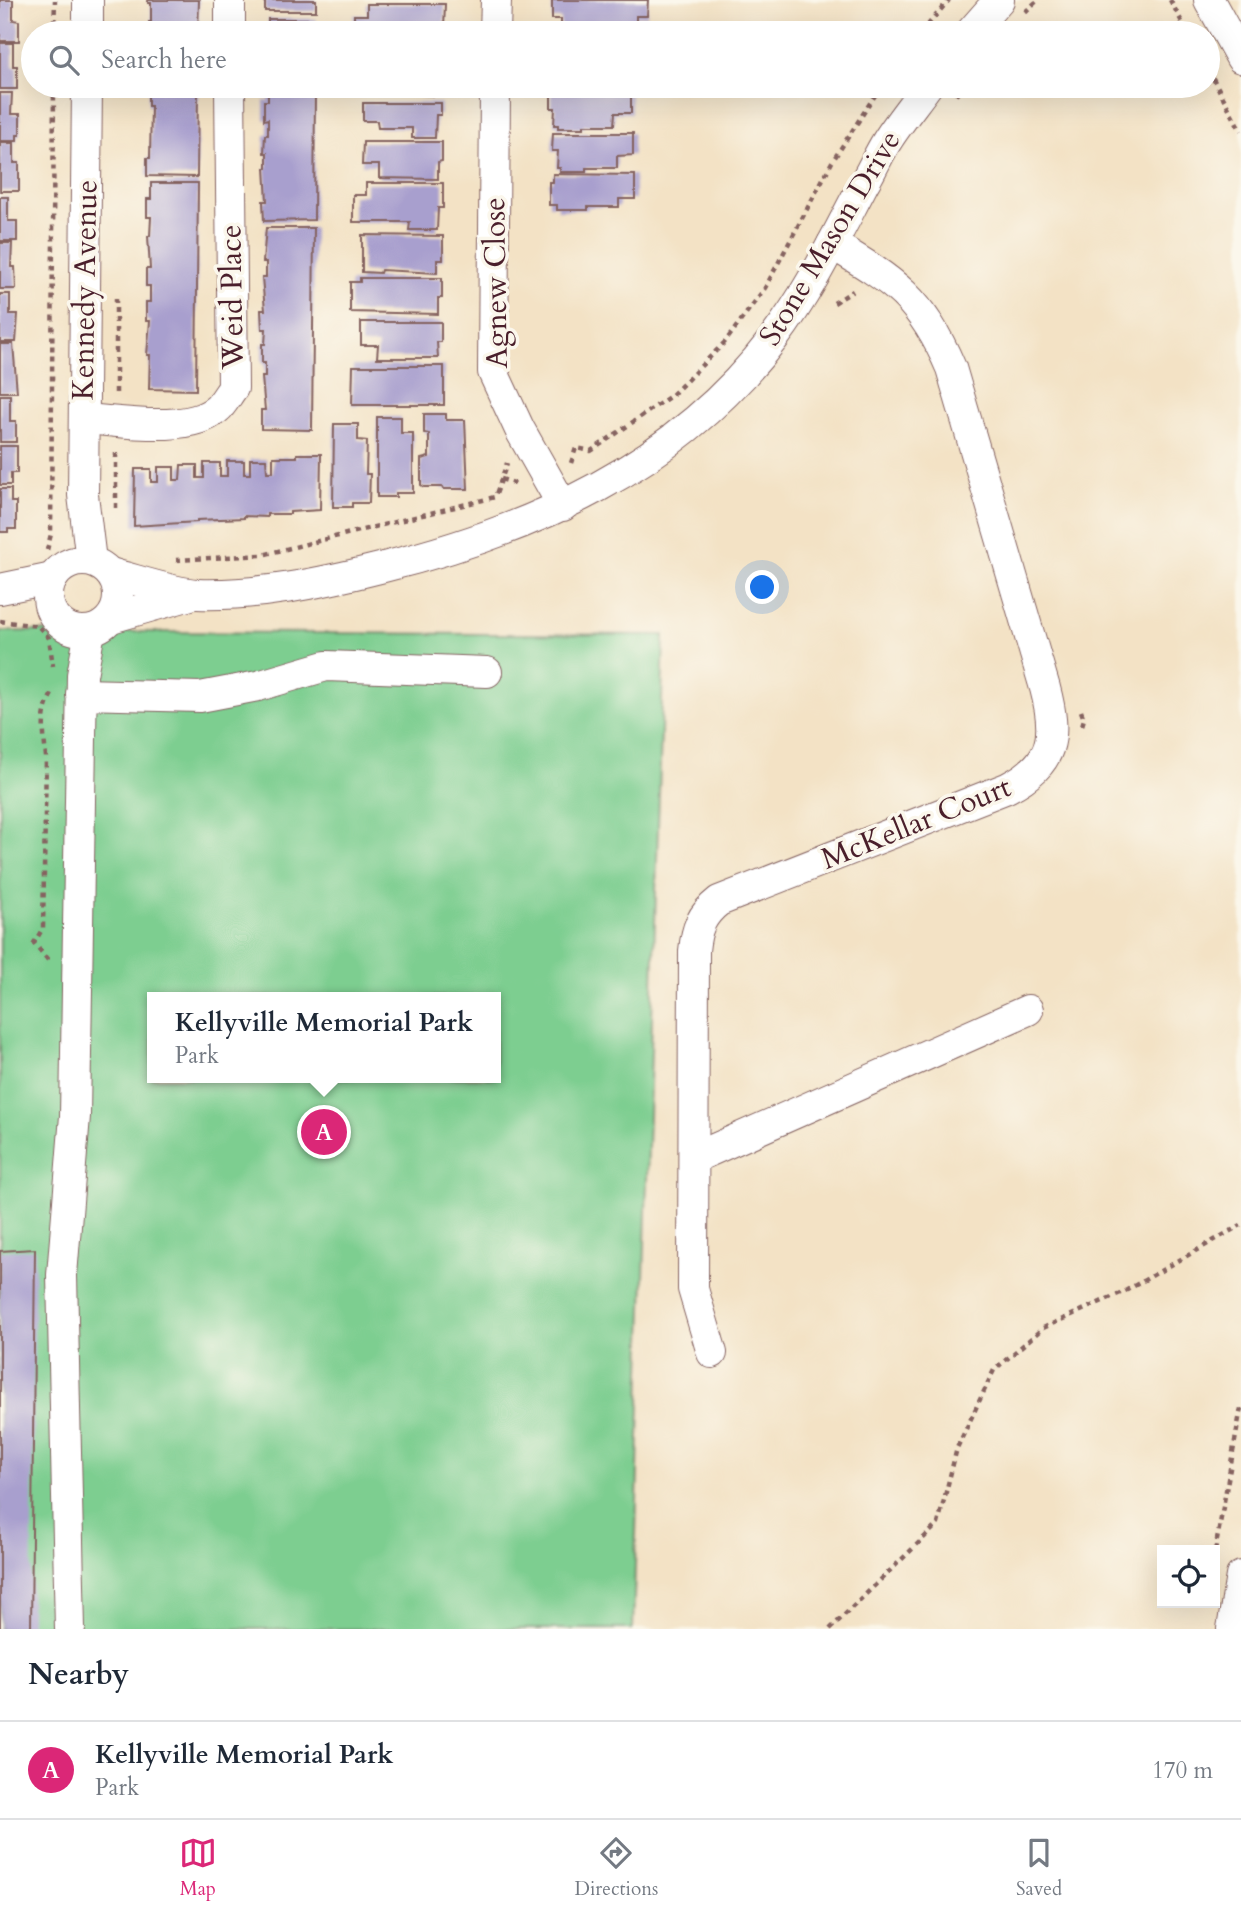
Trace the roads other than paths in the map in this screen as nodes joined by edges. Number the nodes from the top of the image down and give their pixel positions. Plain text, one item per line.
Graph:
1 (88, 0) edge
2 (230, 0) edge
3 (496, 0) edge
4 (999, 0) edge
5 (1209, 0) edge
6 (88, 21) edge
7 (230, 21) edge
8 (495, 21) edge
9 (981, 21) edge
10 (1241, 58) edge
11 (87, 98) edge
12 (230, 98) edge
13 (495, 98) edge
14 (918, 98) edge
15 (832, 244) junction
16 (84, 419) junction
17 (563, 506) junction
18 (74, 566) junction
19 (0, 589) edge
20 (194, 594) junction
21 (0, 597) edge
22 (81, 622) junction
23 (487, 671) dead end
24 (82, 685) junction
25 (1028, 1010) dead end
26 (694, 1158) junction
27 (712, 1353) dead end
28 (1241, 1576) edge
29 (70, 1629) edge
30 (1232, 1629) edge

1 - 6 street
2 - 7 street
3 - 8 street
4 - 9 street
5 - 10 street
11 - 16 street, Kennedy Avenue
12 - 16 street, Weid Place
13 - 17 street, Agnew Close
14 - 15 street, Stone Mason Drive
15 - 17 street, Stone Mason Drive
15 - 26 street, McKellar Court
16 - 18 street, Kennedy Avenue
17 - 20 street, Stone Mason Drive
18 - 19 street, Stone Mason Drive
18 - 20 street, Stone Mason Drive
18 - 22 street, Kennedy Avenue
18 - 22 street
20 - 22 street, Stone Mason Drive
21 - 22 street
22 - 24 street
23 - 24 street
24 - 29 street
25 - 26 street
26 - 27 street, McKellar Court
28 - 30 street

